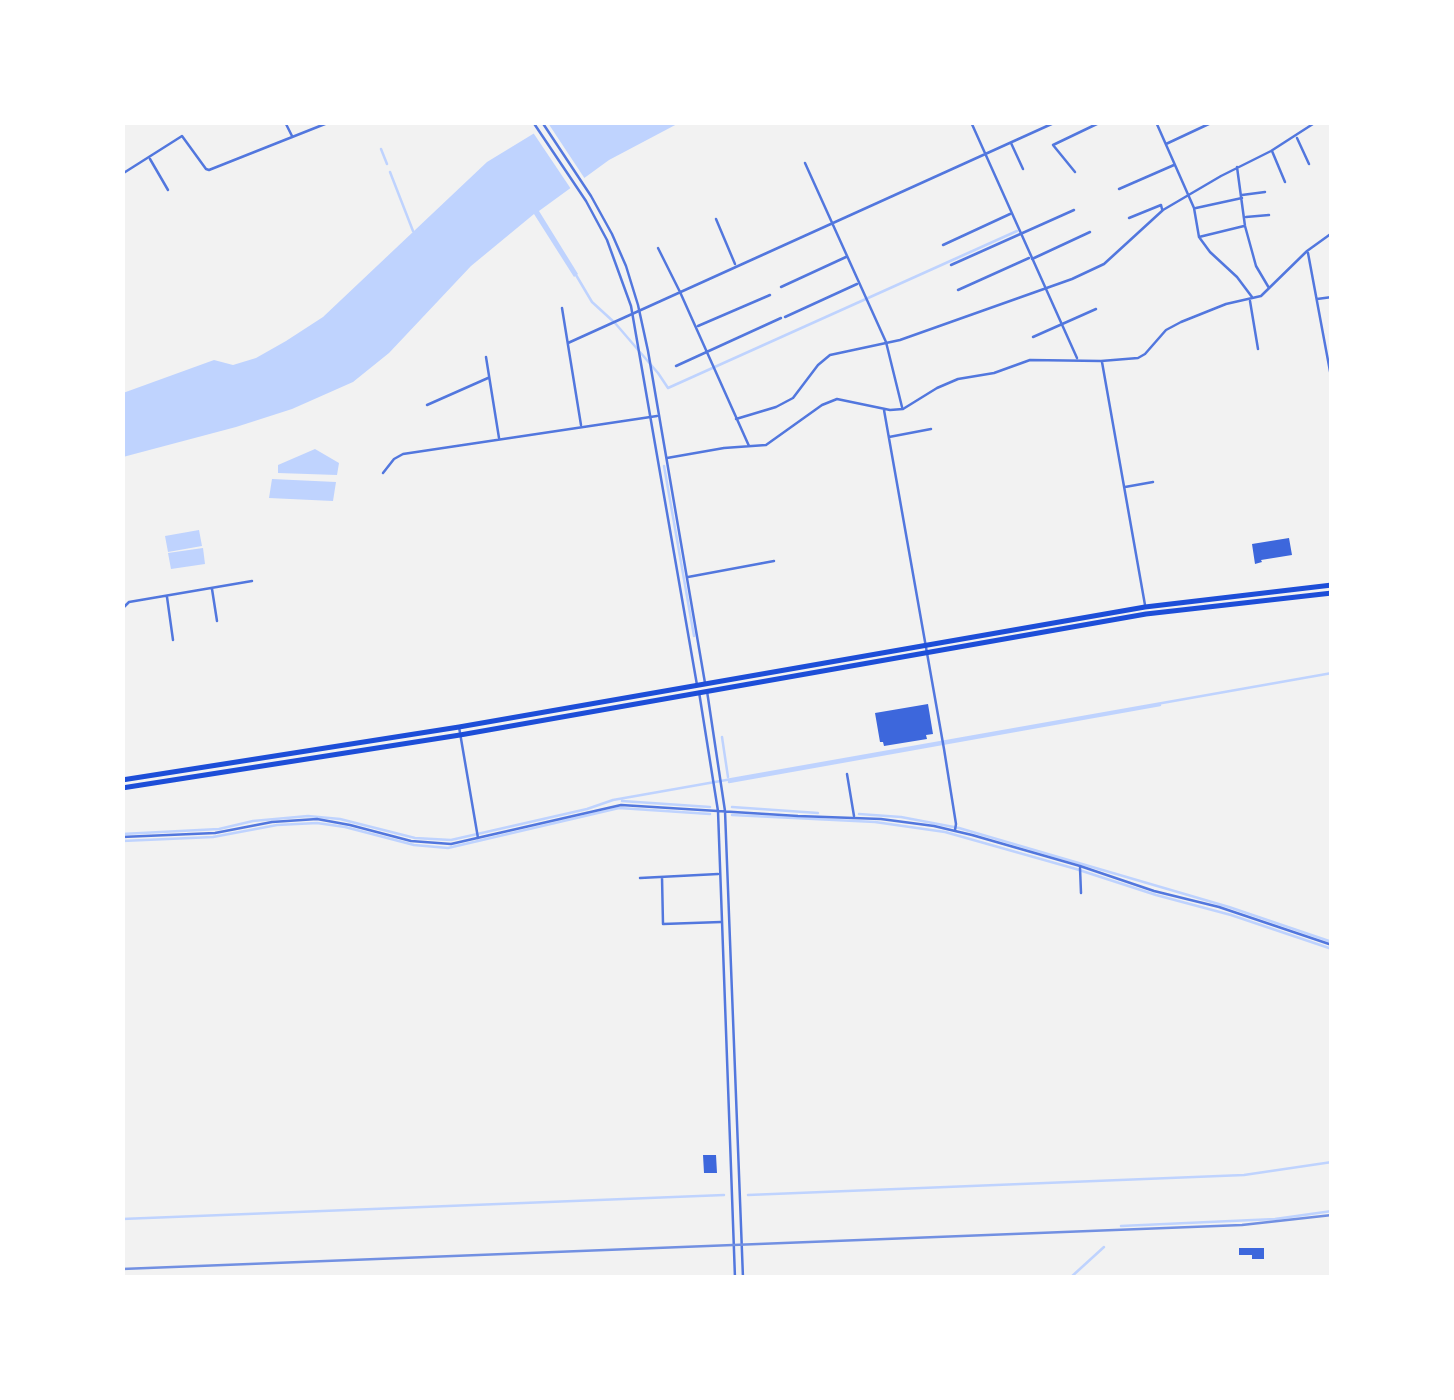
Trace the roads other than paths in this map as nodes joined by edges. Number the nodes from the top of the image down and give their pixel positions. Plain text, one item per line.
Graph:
1 (285, 122) edge
2 (533, 122) edge
3 (542, 122) edge
4 (971, 122) edge
5 (1056, 122) edge
6 (1101, 122) edge
7 (1156, 122) edge
8 (1213, 122) edge
9 (1316, 122) edge
10 (329, 123) edge
11 (1296, 136) junction
12 (292, 138) junction
13 (1011, 143) junction
14 (1166, 144) junction
15 (1271, 150) junction
16 (985, 154) junction
17 (150, 158) junction
18 (805, 163) dead end
19 (1175, 164) junction
20 (1308, 164) dead end
21 (1237, 167) junction
22 (1022, 168) dead end
23 (1075, 172) dead end
24 (122, 174) edge
25 (1285, 182) dead end
26 (168, 190) dead end
27 (1120, 190) dead end
28 (1265, 192) dead end
29 (1188, 195) junction
30 (1241, 196) junction
31 (1194, 208) junction
32 (1074, 210) dead end
33 (1163, 210) junction
34 (1012, 213) junction
35 (1269, 215) dead end
36 (1244, 217) junction
37 (1129, 218) dead end
38 (716, 219) dead end
39 (833, 224) junction
40 (1245, 226) junction
41 (1090, 232) dead end
42 (1021, 234) junction
43 (1332, 234) edge
44 (1200, 236) junction
45 (943, 245) dead end
46 (658, 248) dead end
47 (1307, 252) junction
48 (847, 256) junction
49 (1032, 258) junction
50 (951, 265) dead end
51 (736, 266) junction
52 (858, 284) junction
53 (781, 287) dead end
54 (1046, 288) junction
55 (958, 290) dead end
56 (1270, 290) junction
57 (680, 292) junction
58 (770, 295) dead end
59 (1332, 296) edge
60 (1251, 299) junction
61 (1316, 299) junction
62 (562, 308) dead end
63 (1096, 309) dead end
64 (1062, 324) junction
65 (695, 327) junction
66 (1033, 337) dead end
67 (886, 342) junction
68 (568, 343) junction
69 (1258, 349) dead end
70 (706, 352) junction
71 (486, 357) dead end
72 (1078, 361) junction
73 (1101, 361) junction
74 (676, 366) dead end
75 (489, 377) junction
76 (1332, 382) edge
77 (428, 405) dead end
78 (883, 408) junction
79 (902, 408) junction
80 (659, 416) junction
81 (652, 417) junction
82 (736, 419) junction
83 (582, 427) junction
84 (931, 430) dead end
85 (889, 437) junction
86 (500, 440) junction
87 (749, 447) junction
88 (666, 458) junction
89 (383, 472) dead end
90 (1153, 482) dead end
91 (1124, 487) junction
92 (774, 561) dead end
93 (687, 577) junction
94 (252, 581) dead end
95 (1332, 585) edge
96 (212, 588) junction
97 (1332, 593) edge
98 (166, 596) junction
99 (122, 609) edge
100 (1146, 610) junction
101 (218, 621) dead end
102 (172, 640) dead end
103 (926, 648) junction
104 (705, 682) junction
105 (697, 684) junction
106 (707, 692) junction
107 (699, 694) junction
108 (459, 731) junction
109 (847, 774) dead end
110 (122, 780) edge
111 (122, 788) edge
112 (718, 811) junction
113 (725, 811) junction
114 (854, 818) junction
115 (954, 830) junction
116 (122, 838) edge
117 (478, 839) junction
118 (1080, 866) junction
119 (720, 874) junction
120 (662, 877) junction
121 (640, 878) dead end
122 (1081, 893) dead end
123 (722, 922) junction
124 (1332, 946) edge
125 (735, 1278) edge
126 (743, 1278) edge

1 - 12 street
2 - 81 street
3 - 80 street
4 - 16 street
5 - 13 street
6 - 23 street
7 - 14 street
8 - 14 street
9 - 11 street
10 - 12 street
11 - 15 street
11 - 20 street
12 - 17 street
13 - 16 street
13 - 22 street
14 - 19 street
15 - 21 street
15 - 25 street
16 - 34 street
16 - 39 street
17 - 24 street
17 - 26 street
18 - 39 street
19 - 27 street
19 - 29 street
21 - 29 street
21 - 30 street
28 - 30 street
29 - 31 street
29 - 33 street
30 - 31 street
30 - 36 street
31 - 44 street
32 - 42 street
33 - 37 street
33 - 54 street
34 - 42 street
34 - 45 street
35 - 36 street
36 - 40 street
38 - 51 street
39 - 48 street
39 - 51 street
40 - 44 street
40 - 56 street
41 - 49 street
42 - 49 street
42 - 50 street
43 - 47 street
44 - 60 street
46 - 57 street
47 - 56 street
47 - 61 street
48 - 52 street
48 - 53 street
49 - 54 street
49 - 55 street
51 - 57 street
52 - 67 street
52 - 70 street
54 - 64 street
54 - 67 street
56 - 60 street
57 - 65 street
57 - 68 street
58 - 65 street
59 - 61 street
60 - 69 street
60 - 73 street
61 - 76 street
62 - 68 street
63 - 64 street
64 - 66 street
64 - 72 street
65 - 70 street
67 - 79 street
67 - 82 street
68 - 83 street
70 - 74 street
70 - 82 street
71 - 75 street
72 - 73 street
72 - 79 street
73 - 91 street
75 - 77 street
75 - 86 street
78 - 79 street
78 - 85 street
78 - 87 street
80 - 81 street
80 - 88 street
81 - 83 street
81 - 105 street
82 - 87 street
83 - 86 street
84 - 85 street
85 - 103 street
86 - 89 street
87 - 88 street
88 - 93 street
90 - 91 street
91 - 100 street
92 - 93 street
93 - 104 street
94 - 96 street
95 - 100 highway
96 - 98 street
96 - 101 street
97 - 100 highway
98 - 99 street
98 - 102 street
100 - 103 highway
103 - 104 highway
103 - 106 highway
103 - 115 street
104 - 105 highway
104 - 106 street
105 - 107 street
105 - 108 highway
106 - 107 highway
106 - 113 street
107 - 108 highway
107 - 112 street
108 - 110 highway
108 - 111 highway
108 - 117 street
109 - 114 street
112 - 113 street
112 - 117 street
112 - 119 street
113 - 114 street
113 - 126 street
114 - 115 street
115 - 118 street
116 - 117 street
118 - 122 street
118 - 124 street
119 - 120 street
119 - 123 street
120 - 121 street
120 - 123 street
123 - 125 street

